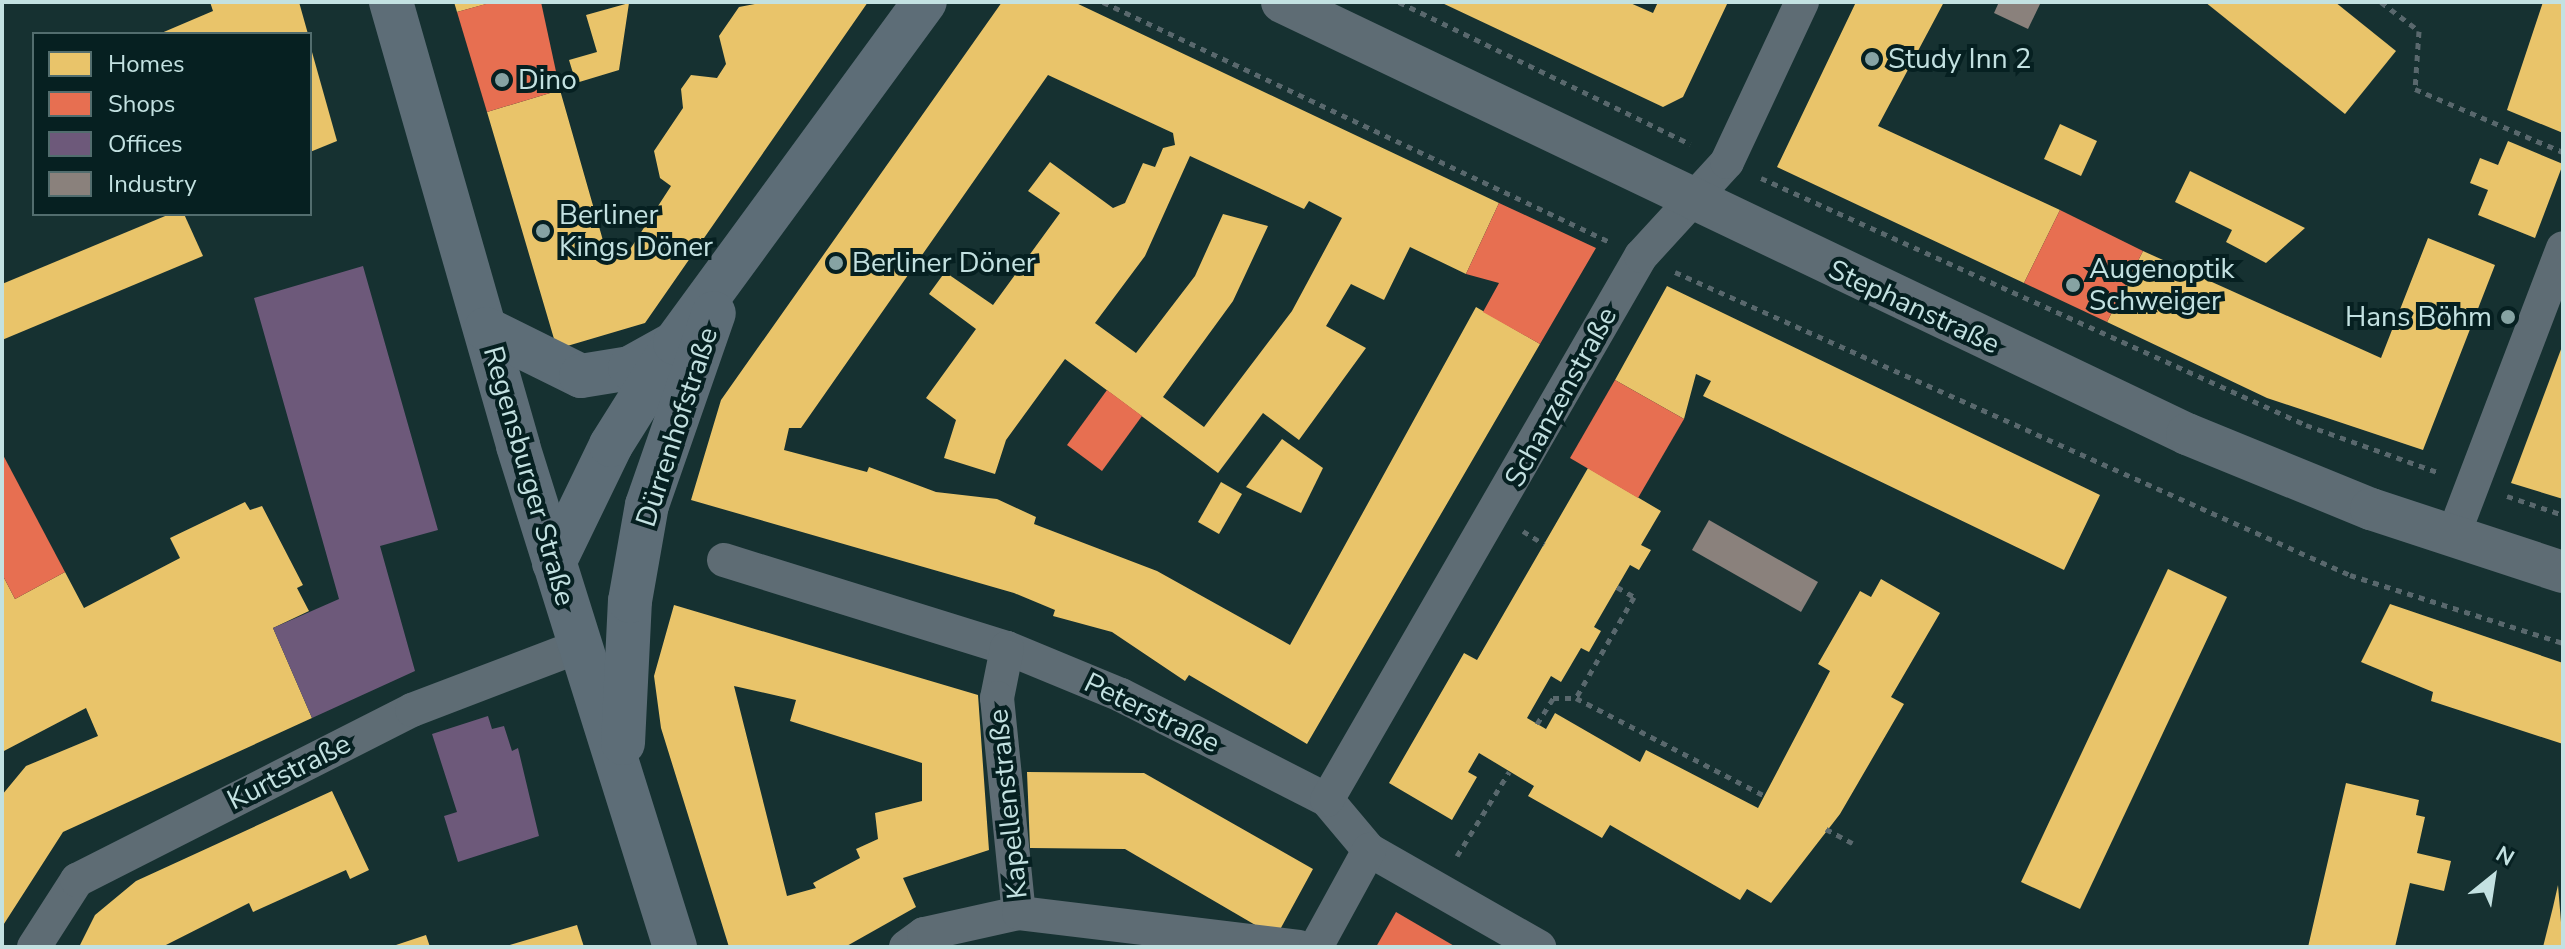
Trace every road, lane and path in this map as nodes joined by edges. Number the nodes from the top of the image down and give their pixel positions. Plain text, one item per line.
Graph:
1 (391, 2) edge
2 (925, 2) edge
3 (1103, 2) edge
4 (1282, 2) edge
5 (1399, 2) edge
6 (1802, 2) edge
7 (2381, 2) edge
8 (2563, 152) edge
9 (1727, 162) junction
10 (1688, 200) junction
11 (2563, 248) edge
12 (1641, 256) junction
13 (726, 282) junction
14 (486, 329) junction
15 (675, 343) junction
16 (2471, 484) junction
17 (2563, 515) edge
18 (2453, 536) junction
19 (724, 560) dead end
20 (554, 563) junction
21 (2563, 572) edge
22 (1617, 587) dead end
23 (2563, 643) edge
24 (580, 646) junction
25 (1007, 648) junction
26 (1576, 698) junction
27 (1537, 724) dead end
28 (622, 766) junction
29 (1509, 772) dead end
30 (1765, 796) dead end
31 (1327, 800) junction
32 (1826, 829) dead end
33 (1852, 843) dead end
34 (1369, 850) junction
35 (1437, 889) junction
36 (1019, 913) junction
37 (34, 947) edge
38 (675, 947) edge
39 (906, 947) edge
40 (1299, 947) edge
41 (1316, 947) edge
42 (1539, 947) edge

1 - 14 main road, Regensburger Straße
2 - 13 main road, Dürrenhofstraße
3 - 12 path
4 - 10 street, Stephanstraße
5 - 9 path
6 - 9 street, Schanzenstraße
7 - 8 path
9 - 10 street, Schanzenstraße
9 - 16 path
10 - 12 street, Schanzenstraße
10 - 18 street, Stephanstraße
11 - 16 street
12 - 23 path
12 - 31 street, Schanzenstraße
13 - 15 main road, Dürrenhofstraße
13 - 28 main road, Dürrenhofstraße
14 - 15 main road
14 - 20 main road, Regensburger Straße
15 - 20 main road, Dürrenhofstraße
16 - 17 path
16 - 18 street
18 - 21 street, Stephanstraße
19 - 25 street, Peterstraße
20 - 24 main road, Regensburger Straße
22 - 26 path
24 - 28 main road, Regensburger Straße
24 - 37 street, Kurtstraße
25 - 31 street, Peterstraße
25 - 36 street, Kapellenstraße
26 - 27 path
26 - 30 path
28 - 38 main road, Regensburger Straße
29 - 35 path
31 - 34 street, Peterstraße
32 - 33 path
34 - 35 street, Peterstraße
34 - 41 street
35 - 42 street, Peterstraße
36 - 39 street, Kapellenstraße
36 - 40 street, Kapellenstraße

